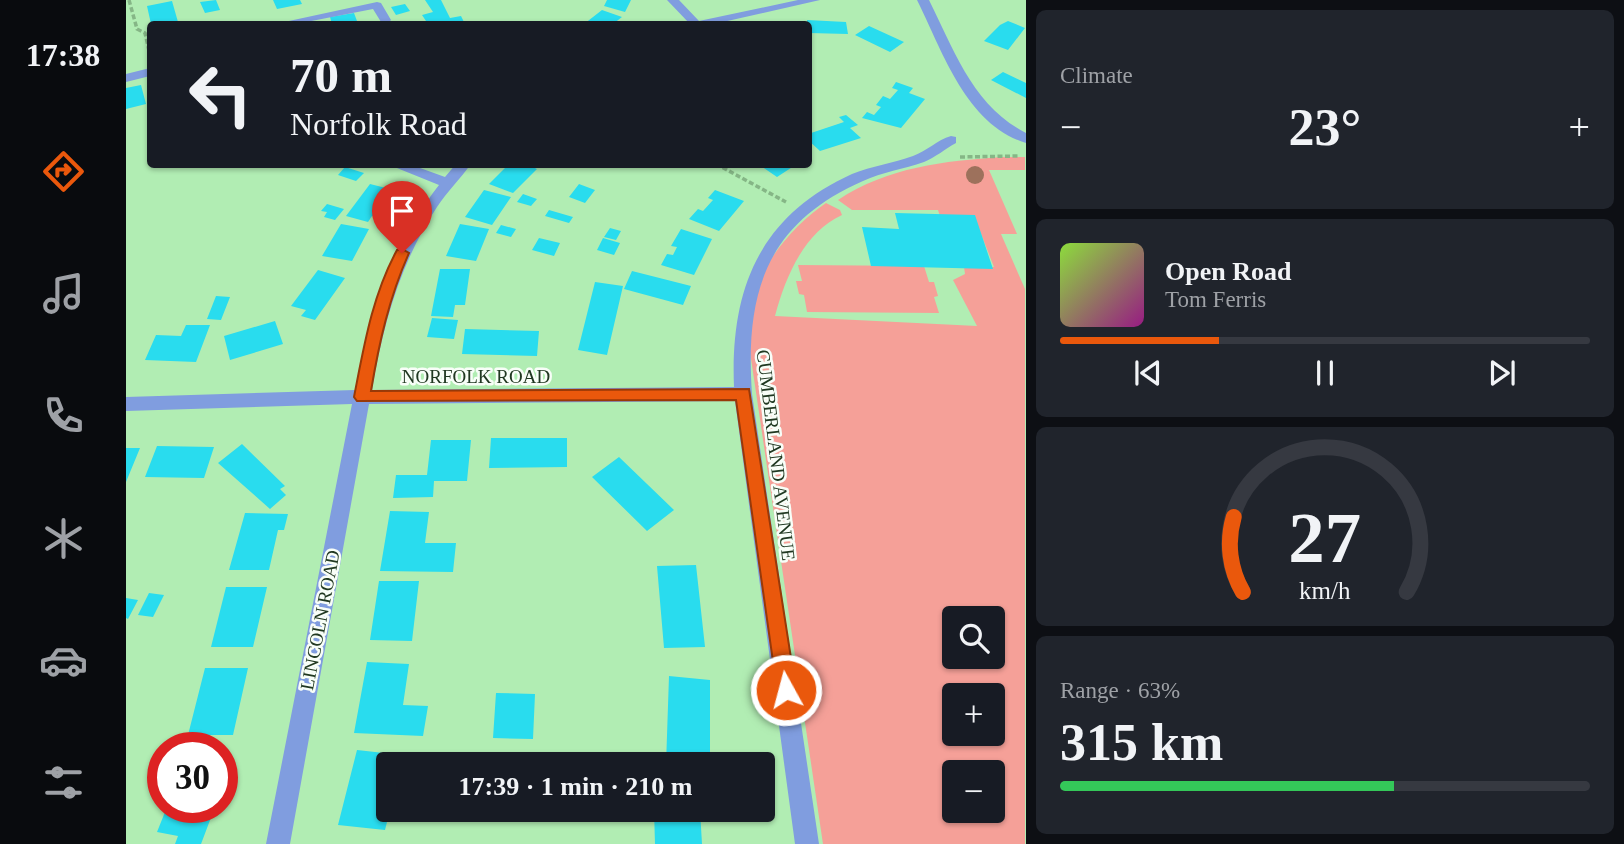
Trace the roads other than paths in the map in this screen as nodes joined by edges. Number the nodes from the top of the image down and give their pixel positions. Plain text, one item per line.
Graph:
1 (673, 0) edge
2 (814, 0) edge
3 (923, 0) edge
4 (385, 20) dead end
5 (296, 21) edge
6 (695, 21) edge
7 (712, 21) edge
8 (147, 73) edge
9 (126, 78) edge
10 (1026, 139) edge
11 (951, 140) dead end
12 (405, 168) edge
13 (461, 168) edge
14 (448, 183) junction
15 (743, 394) junction
16 (362, 397) junction
17 (126, 404) edge
18 (278, 844) edge
19 (807, 844) edge

1 - 6 street
2 - 7 street
3 - 10 street
4 - 5 street
8 - 9 street
11 - 15 street, CUMBERLAND AVENUE
12 - 14 street
13 - 14 street, LINCOLN ROAD
14 - 16 street, LINCOLN ROAD
15 - 16 street, NORFOLK ROAD
15 - 19 street, CUMBERLAND AVENUE
16 - 17 street, NORFOLK ROAD
16 - 18 street, LINCOLN ROAD

